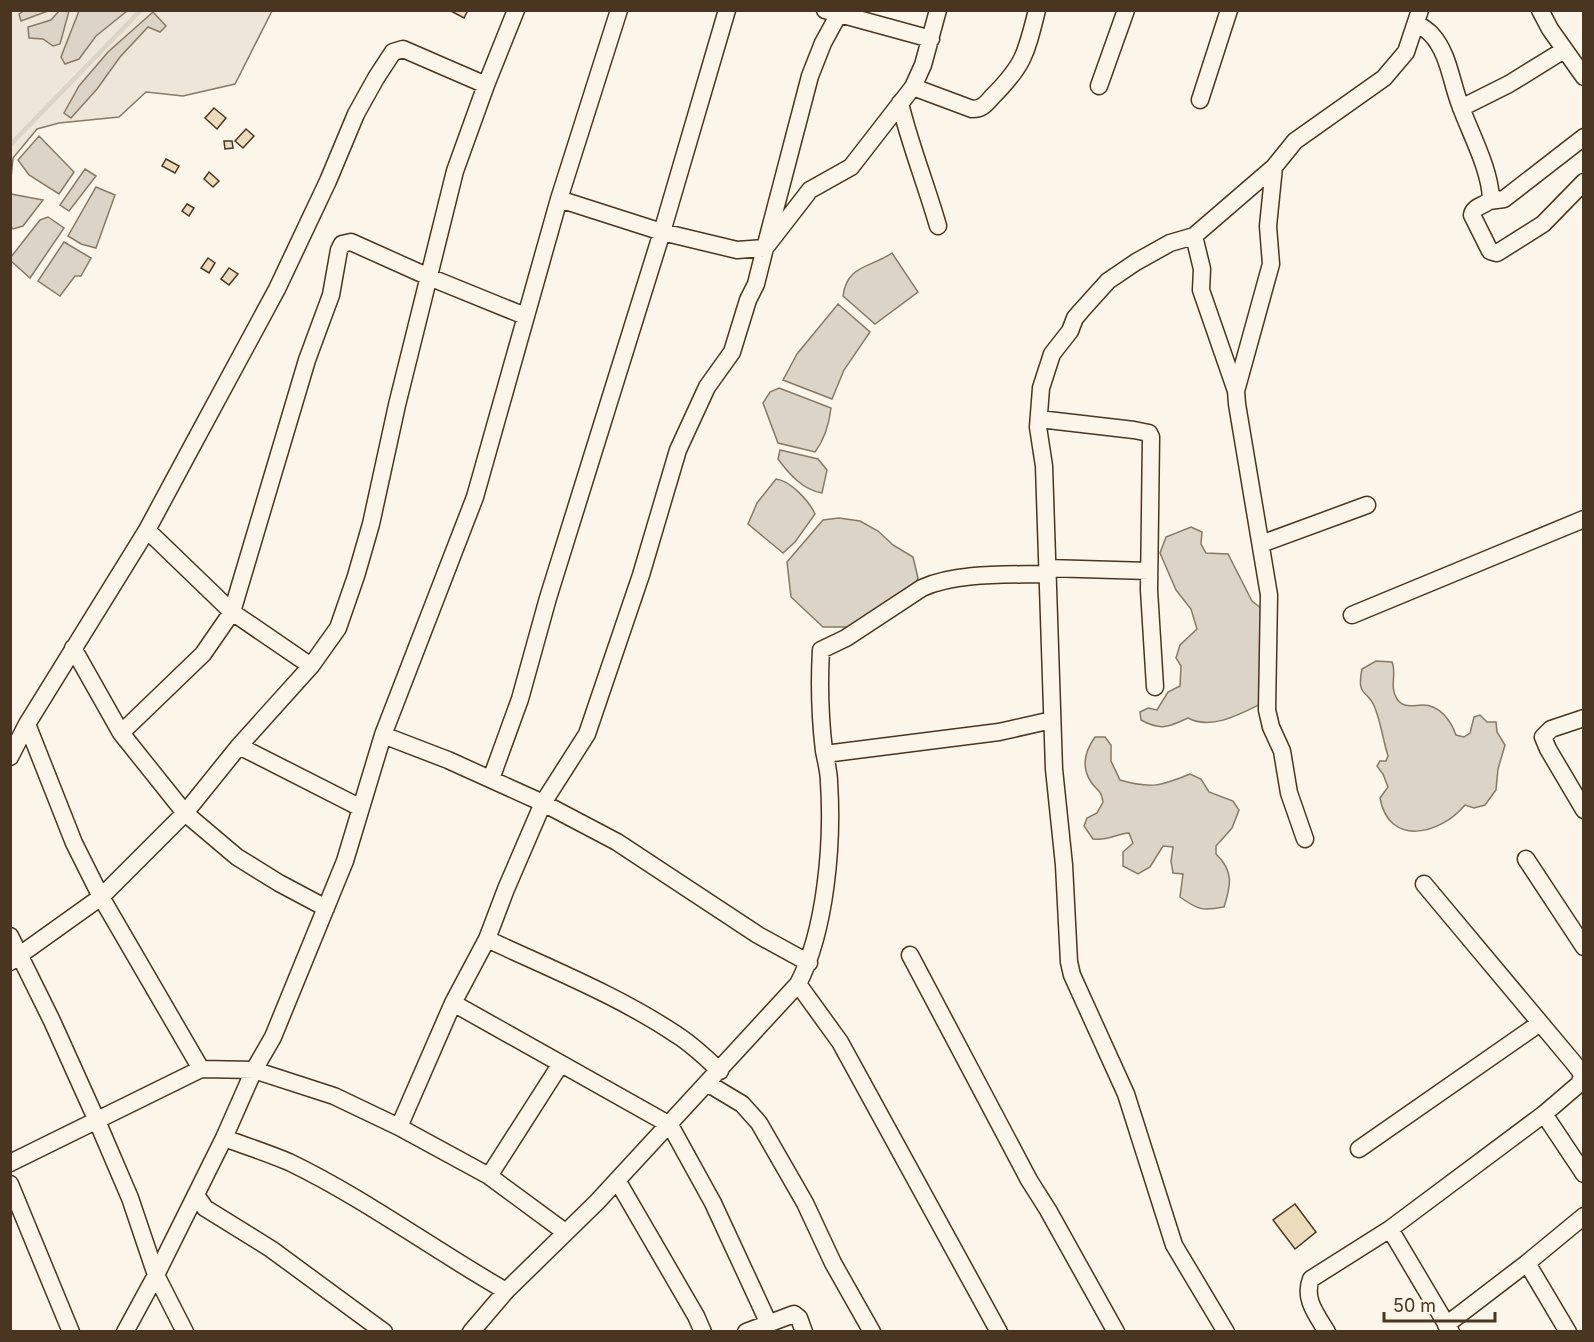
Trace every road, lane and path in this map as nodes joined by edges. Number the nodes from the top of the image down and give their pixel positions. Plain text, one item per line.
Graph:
1 (516, 10) edge
2 (619, 10) edge
3 (727, 10) edge
4 (938, 10) edge
5 (1037, 10) edge
6 (1126, 10) edge
7 (1229, 10) edge
8 (1540, 10) edge
9 (835, 12) edge
10 (1418, 17) edge
11 (931, 39) junction
12 (1564, 50) junction
13 (1584, 77) edge
14 (486, 85) junction
15 (1099, 86) dead end
16 (913, 87) junction
17 (1200, 100) dead end
18 (900, 103) junction
19 (1461, 108) junction
20 (1584, 137) edge
21 (1274, 167) junction
22 (1584, 182) edge
23 (558, 199) junction
24 (1489, 201) junction
25 (938, 226) dead end
26 (662, 232) junction
27 (1194, 236) junction
28 (765, 248) junction
29 (429, 277) junction
30 (525, 316) junction
31 (1236, 391) junction
32 (1039, 419) junction
33 (1368, 505) dead end
34 (1584, 519) edge
35 (147, 530) junction
36 (1261, 544) junction
37 (1047, 571) junction
38 (1149, 571) junction
39 (232, 612) junction
40 (1352, 615) dead end
41 (73, 648) junction
42 (311, 666) junction
43 (1155, 687) dead end
44 (1584, 718) edge
45 (1052, 720) junction
46 (27, 724) junction
47 (121, 733) junction
48 (383, 735) junction
49 (239, 746) junction
50 (825, 754) junction
51 (10, 757) edge
52 (491, 779) junction
53 (543, 803) junction
54 (361, 808) junction
55 (1584, 810) edge
56 (185, 813) junction
57 (1305, 840) dead end
58 (1527, 860) dead end
59 (1424, 884) dead end
60 (101, 897) junction
61 (326, 908) junction
62 (10, 936) edge
63 (487, 939) junction
64 (1584, 947) edge
65 (910, 955) dead end
66 (15, 958) edge
67 (809, 963) junction
68 (798, 984) junction
69 (453, 1003) junction
70 (1540, 1023) junction
71 (560, 1065) junction
72 (201, 1069) junction
73 (254, 1070) junction
74 (720, 1071) junction
75 (707, 1083) junction
76 (1544, 1114) junction
77 (97, 1121) junction
78 (669, 1125) junction
79 (399, 1127) junction
80 (224, 1138) junction
81 (1359, 1149) dead end
82 (10, 1163) edge
83 (1584, 1174) edge
84 (489, 1176) junction
85 (617, 1180) junction
86 (10, 1184) edge
87 (196, 1195) junction
88 (1584, 1216) edge
89 (1390, 1229) junction
90 (565, 1232) junction
91 (1527, 1263) junction
92 (156, 1275) junction
93 (506, 1291) junction
94 (769, 1324) junction
95 (1448, 1328) edge
96 (471, 1331) edge
97 (71, 1332) edge
98 (125, 1332) edge
99 (185, 1332) edge
100 (384, 1332) edge
101 (703, 1332) edge
102 (746, 1332) edge
103 (804, 1332) edge
104 (872, 1332) edge
105 (999, 1332) edge
106 (1116, 1332) edge
107 (1226, 1332) edge
108 (1327, 1332) edge
109 (1568, 1332) edge

1 - 14 street
2 - 23 street
3 - 26 street
4 - 11 street
5 - 16 street
6 - 15 street
7 - 17 street
8 - 12 street
9 - 11 street
9 - 28 street
10 - 19 street
10 - 21 street
11 - 16 street
12 - 13 street
12 - 19 street
14 - 29 street
14 - 35 street
16 - 18 street
18 - 25 street
18 - 28 street
19 - 24 street
20 - 24 street
21 - 27 street
21 - 31 street
22 - 24 street
23 - 26 street
23 - 30 street
26 - 28 street
26 - 52 street
27 - 31 street
27 - 32 street
28 - 53 street
29 - 30 street
29 - 39 street
29 - 42 street
30 - 48 street
31 - 36 street
32 - 37 street
32 - 38 street
33 - 36 street
34 - 40 street
35 - 39 street
35 - 41 street
36 - 57 street
37 - 38 street
37 - 45 street
37 - 50 street
38 - 43 street
39 - 42 street
39 - 47 street
41 - 46 street
41 - 47 street
42 - 49 street
44 - 55 street
45 - 50 street
45 - 107 street
46 - 51 street
46 - 60 street
47 - 56 street
48 - 52 street
48 - 54 street
49 - 54 street
49 - 56 street
50 - 67 street
52 - 53 street
53 - 63 street
53 - 67 street
54 - 61 street
56 - 60 street
56 - 61 street
58 - 64 street
59 - 70 street
60 - 66 street
60 - 72 street
61 - 73 street
62 - 66 street
63 - 69 street
63 - 74 street
65 - 106 street
66 - 77 street
67 - 68 street
68 - 74 street
68 - 105 street
69 - 71 street
69 - 79 street
70 - 76 street
70 - 81 street
71 - 78 street
71 - 84 street
72 - 73 street
72 - 77 street
73 - 79 street
73 - 80 street
74 - 75 street
75 - 78 street
75 - 104 street
76 - 83 street
76 - 89 street
77 - 82 street
77 - 92 street
78 - 85 street
78 - 94 street
79 - 84 street
80 - 87 street
80 - 93 street
84 - 90 street
85 - 90 street
85 - 101 street
86 - 97 street
87 - 92 street
87 - 100 street
88 - 91 street
89 - 95 street
89 - 108 street
90 - 93 street
91 - 95 street
91 - 109 street
92 - 98 street
92 - 99 street
93 - 96 street
94 - 102 street
94 - 103 street

